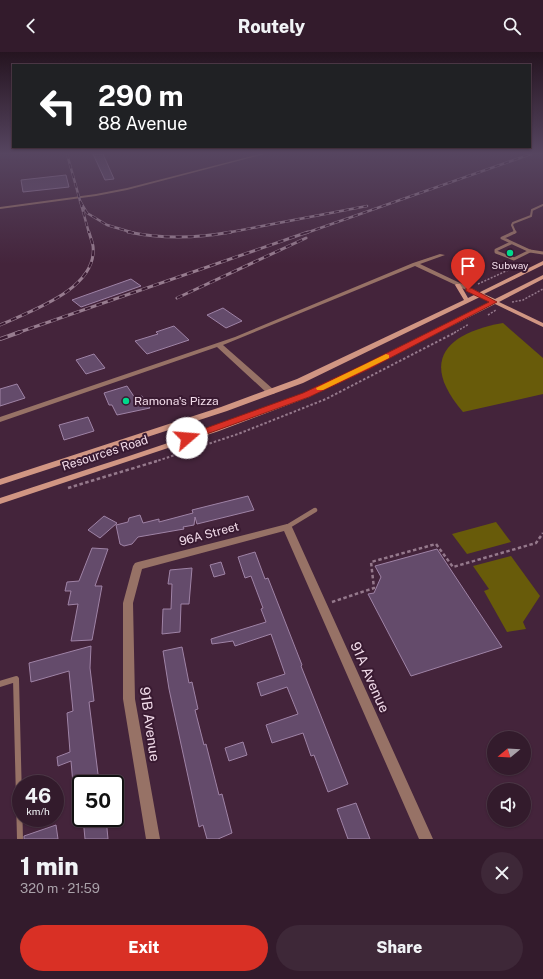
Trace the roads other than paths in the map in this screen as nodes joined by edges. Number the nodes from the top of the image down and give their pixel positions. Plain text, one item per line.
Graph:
1 (117, 191) edge
2 (543, 205) edge
3 (0, 208) edge
4 (511, 243) junction
5 (530, 251) junction
6 (543, 253) edge
7 (442, 255) dead end
8 (543, 263) edge
9 (415, 264) junction
10 (543, 276) edge
11 (458, 285) junction
12 (479, 294) junction
13 (468, 300) junction
14 (494, 302) junction
15 (543, 325) edge
16 (219, 345) junction
17 (271, 392) junction
18 (0, 420) edge
19 (0, 482) edge
20 (0, 501) edge
21 (315, 510) dead end
22 (287, 527) junction
23 (138, 566) joint
24 (0, 684) edge
25 (20, 839) edge
26 (153, 839) edge
27 (426, 839) edge

1 - 3 street
2 - 4 lane
4 - 5 lane
4 - 5 lane
5 - 6 lane
7 - 9 street
8 - 12 main road, Resources Road
9 - 11 street
9 - 16 street
10 - 14 main road, Resources Road
11 - 12 street
11 - 13 main road
12 - 13 main road, Resources Road
12 - 14 main road
13 - 17 main road, Resources Road
14 - 15 main road
14 - 20 main road, Resources Road
16 - 17 street
16 - 18 street
17 - 19 main road, Resources Road
21 - 22 lane
22 - 23 street, 96A Street
22 - 27 street, 91A Avenue
23 - 26 street, 91B Avenue
24 - 25 lane

